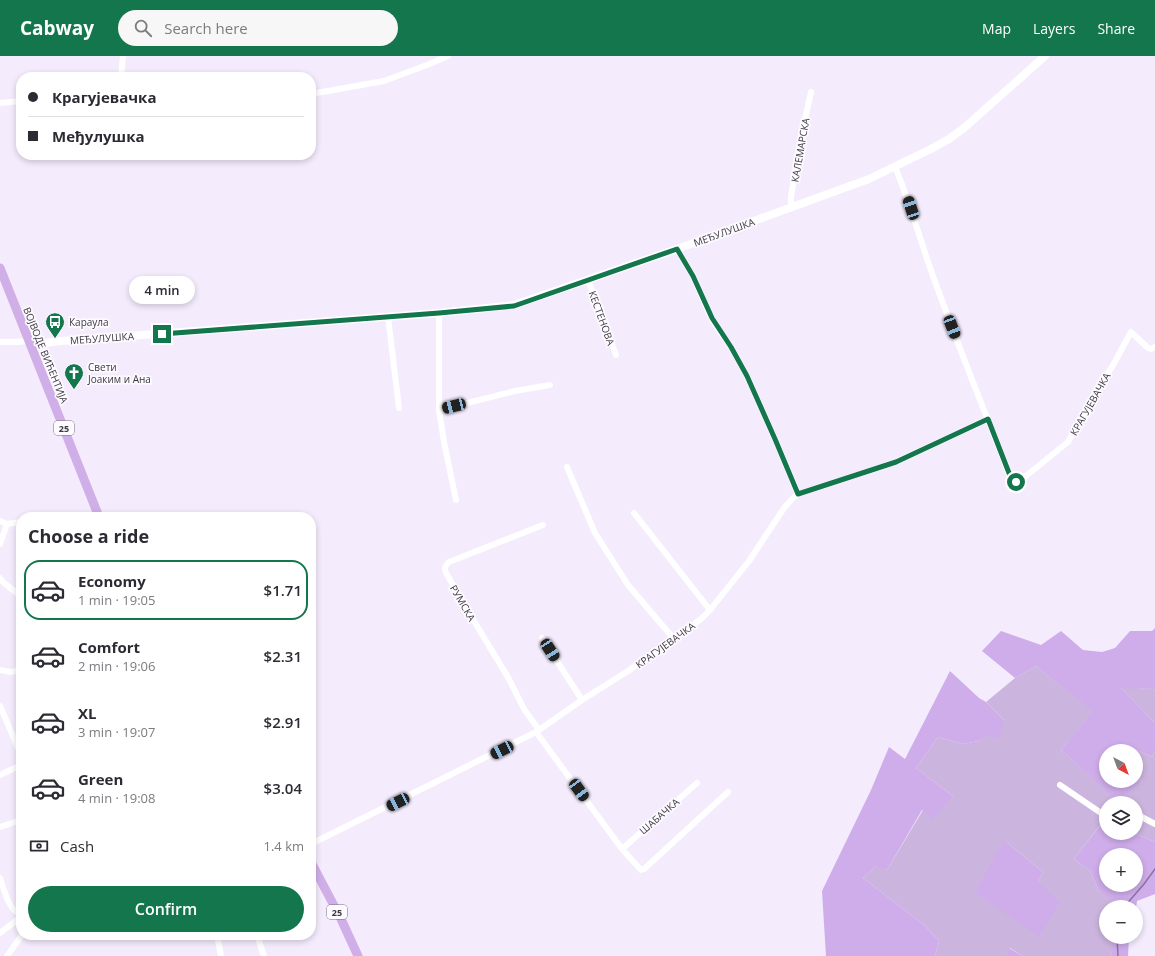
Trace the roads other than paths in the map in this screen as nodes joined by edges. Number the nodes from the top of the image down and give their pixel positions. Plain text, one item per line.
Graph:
1 (124, 56) edge
2 (448, 56) edge
3 (1045, 56) edge
4 (122, 72) edge
5 (811, 92) dead end
6 (316, 93) edge
7 (16, 101) edge
8 (0, 103) edge
9 (895, 167) junction
10 (791, 208) junction
11 (677, 249) junction
12 (0, 268) edge
13 (588, 280) junction
14 (2, 281) edge
15 (439, 313) junction
16 (388, 317) junction
17 (0, 342) edge
18 (30, 344) junction
19 (1155, 347) edge
20 (616, 355) dead end
21 (550, 385) dead end
22 (399, 408) dead end
23 (439, 410) junction
24 (988, 419) junction
25 (567, 467) dead end
26 (798, 494) junction
27 (456, 500) dead end
28 (97, 512) edge
29 (634, 513) dead end
30 (0, 521) edge
31 (16, 522) edge
32 (7, 524) junction
33 (543, 526) dead end
34 (0, 544) edge
35 (0, 578) edge
36 (16, 592) edge
37 (710, 610) junction
38 (542, 638) dead end
39 (674, 639) junction
40 (0, 670) edge
41 (16, 671) edge
42 (582, 700) junction
43 (0, 706) edge
44 (538, 731) junction
45 (16, 743) edge
46 (16, 767) edge
47 (0, 775) edge
48 (697, 783) dead end
49 (1060, 785) dead end
50 (728, 792) dead end
51 (1099, 813) edge
52 (1143, 818) edge
53 (16, 822) edge
54 (1155, 824) edge
55 (0, 827) edge
56 (316, 842) edge
57 (622, 849) junction
58 (316, 872) edge
59 (0, 878) edge
60 (16, 912) edge
61 (16, 921) edge
62 (0, 933) edge
63 (18, 940) edge
64 (218, 940) edge
65 (259, 940) edge
66 (7, 956) edge
67 (221, 956) edge
68 (264, 956) edge
69 (358, 956) edge

1 - 4 street
2 - 6 street
3 - 9 street, МЕЂУЛУШКА
5 - 10 street, КАЛЕМАРСКА
7 - 8 street
9 - 10 street, МЕЂУЛУШКА
9 - 24 street, КРАГУЈЕВАЧКА
10 - 11 street, МЕЂУЛУШКА
11 - 13 street, МЕЂУЛУШКА
11 - 26 street
12 - 14 main road, ВОЈВОДЕ ВИЋЕНТИЈА / 25
13 - 15 street, МЕЂУЛУШКА
13 - 20 street, КЕСТЕНОВА
14 - 18 main road, ВОЈВОДЕ ВИЋЕНТИЈА / 25
15 - 16 street, МЕЂУЛУШКА
15 - 23 street
16 - 18 street, МЕЂУЛУШКА
16 - 22 street
17 - 18 street
18 - 28 main road, ВОЈВОДЕ ВИЋЕНТИЈА / 25
19 - 24 street, КРАГУЈЕВАЧКА
21 - 23 street
23 - 27 street
24 - 26 street, КРАГУЈЕВАЧКА
25 - 39 street
26 - 37 street, КРАГУЈЕВАЧКА
29 - 37 street
30 - 32 street
31 - 32 street
32 - 34 street
33 - 44 street, РУМСКА
35 - 36 street
37 - 39 street, КРАГУЈЕВАЧКА
38 - 42 street
39 - 42 street, КРАГУЈЕВАЧКА
40 - 41 street
42 - 44 street, КРАГУЈЕВАЧКА
43 - 45 street
44 - 56 street, КРАГУЈЕВАЧКА
44 - 57 street
46 - 47 street
48 - 57 street, ШАБАЧКА
49 - 51 street
50 - 57 street
52 - 54 street
53 - 55 street
58 - 69 main road, 25
59 - 60 street
61 - 62 street
63 - 66 street
64 - 67 street
65 - 68 street

